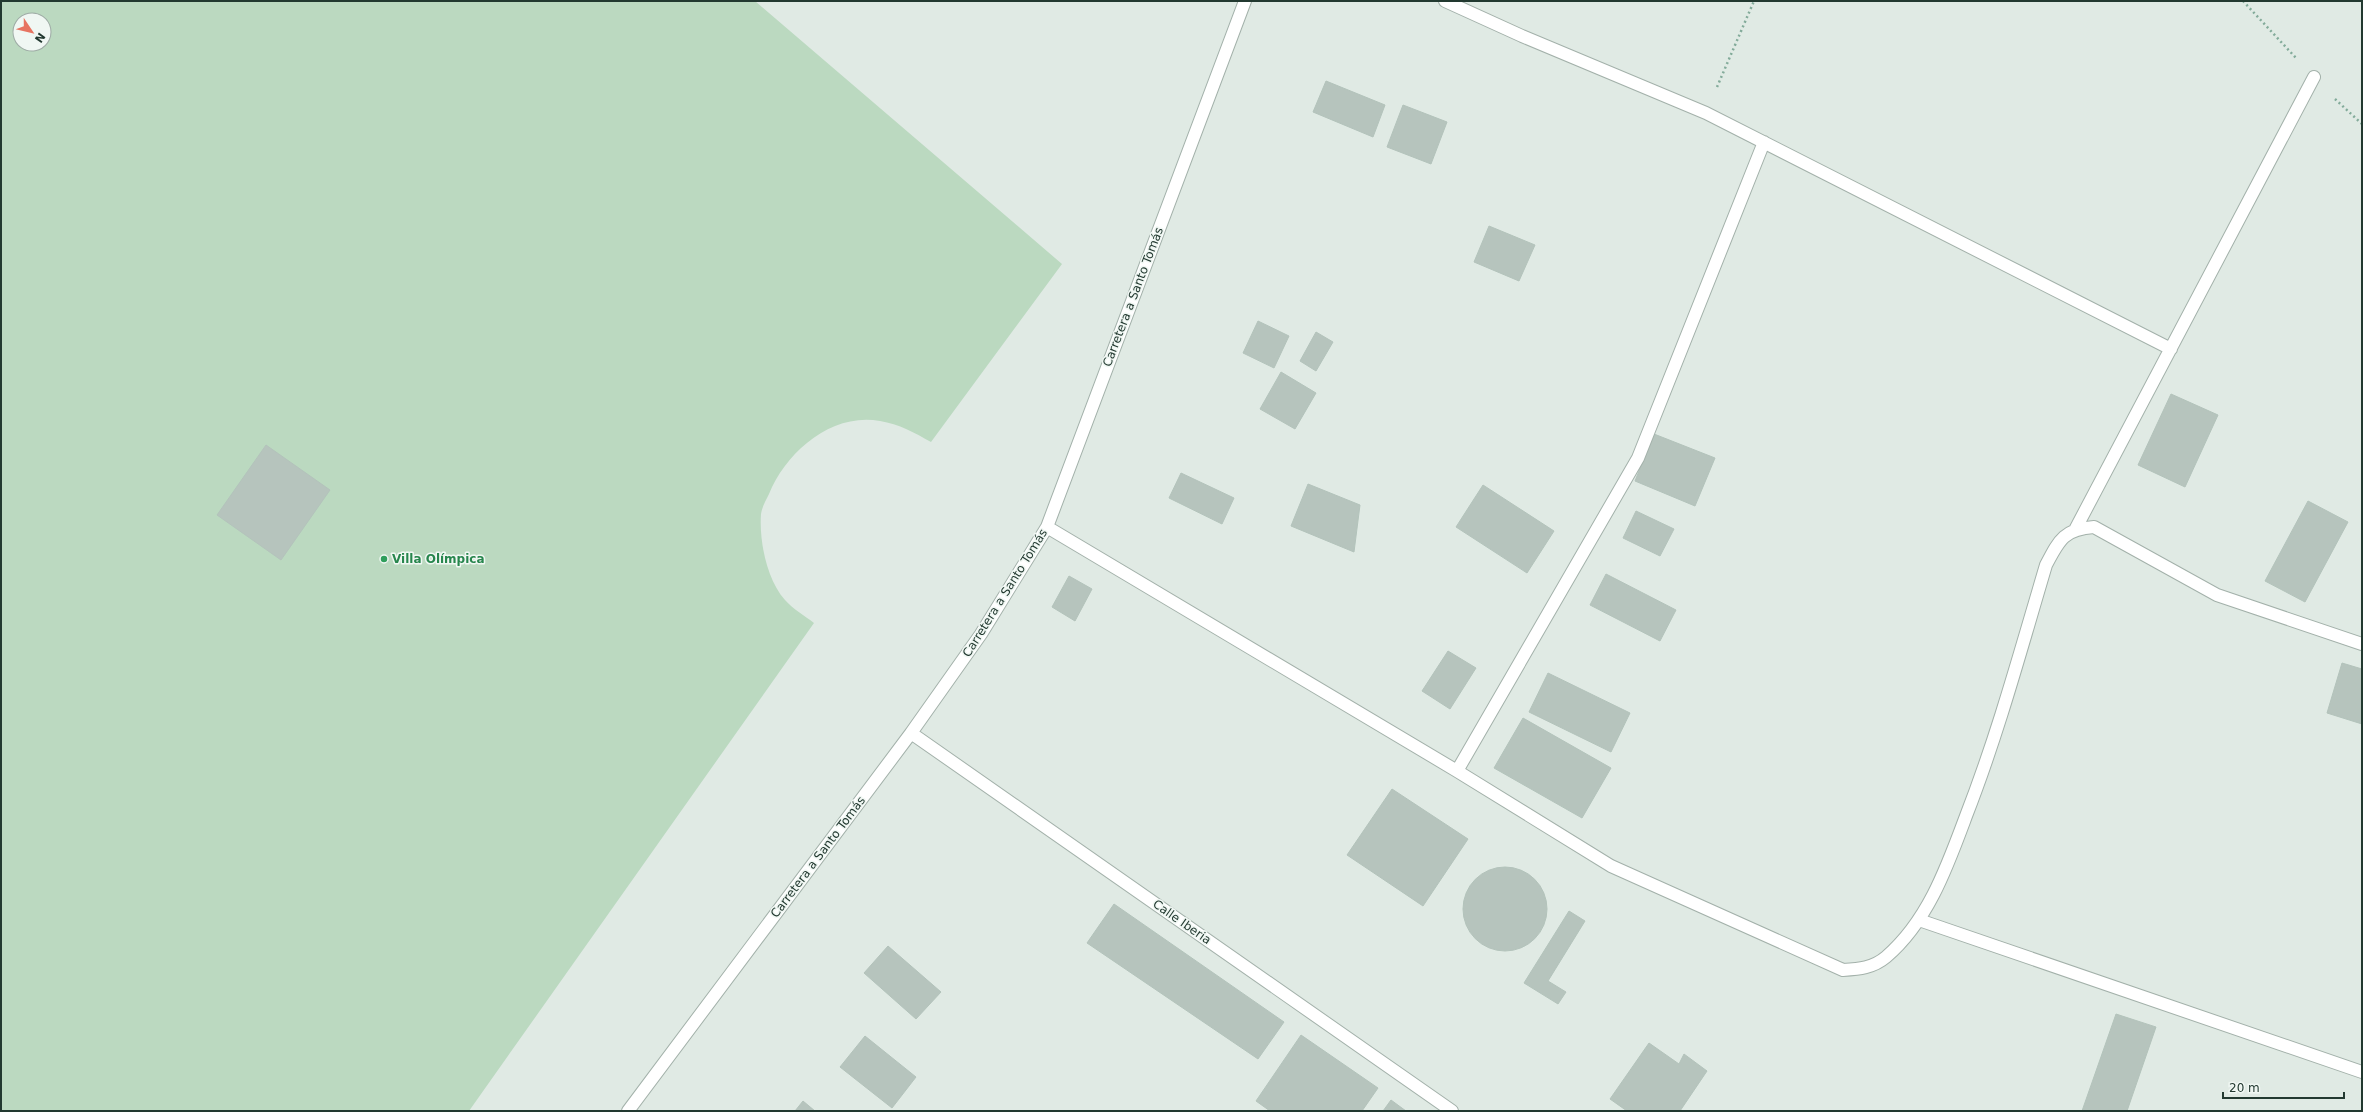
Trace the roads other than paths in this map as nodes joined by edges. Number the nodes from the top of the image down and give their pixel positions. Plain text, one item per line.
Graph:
1 (1245, 1) edge
2 (1445, 1) edge
3 (2314, 77) dead end
4 (1764, 142) junction
5 (2171, 349) junction
6 (1047, 527) junction
7 (2076, 528) junction
8 (2362, 644) edge
9 (911, 733) junction
10 (1457, 771) junction
11 (1919, 920) junction
12 (2362, 1072) edge
13 (628, 1111) edge
14 (1452, 1111) edge

1 - 6 street, Carretera a Santo Tomás
2 - 4 street
3 - 5 street
4 - 5 street
4 - 10 street
5 - 7 street
6 - 9 street, Carretera a Santo Tomás
6 - 10 street
7 - 8 street
7 - 11 street
9 - 13 street, Carretera a Santo Tomás
9 - 14 street, Calle Iberia
10 - 11 street
11 - 12 street

